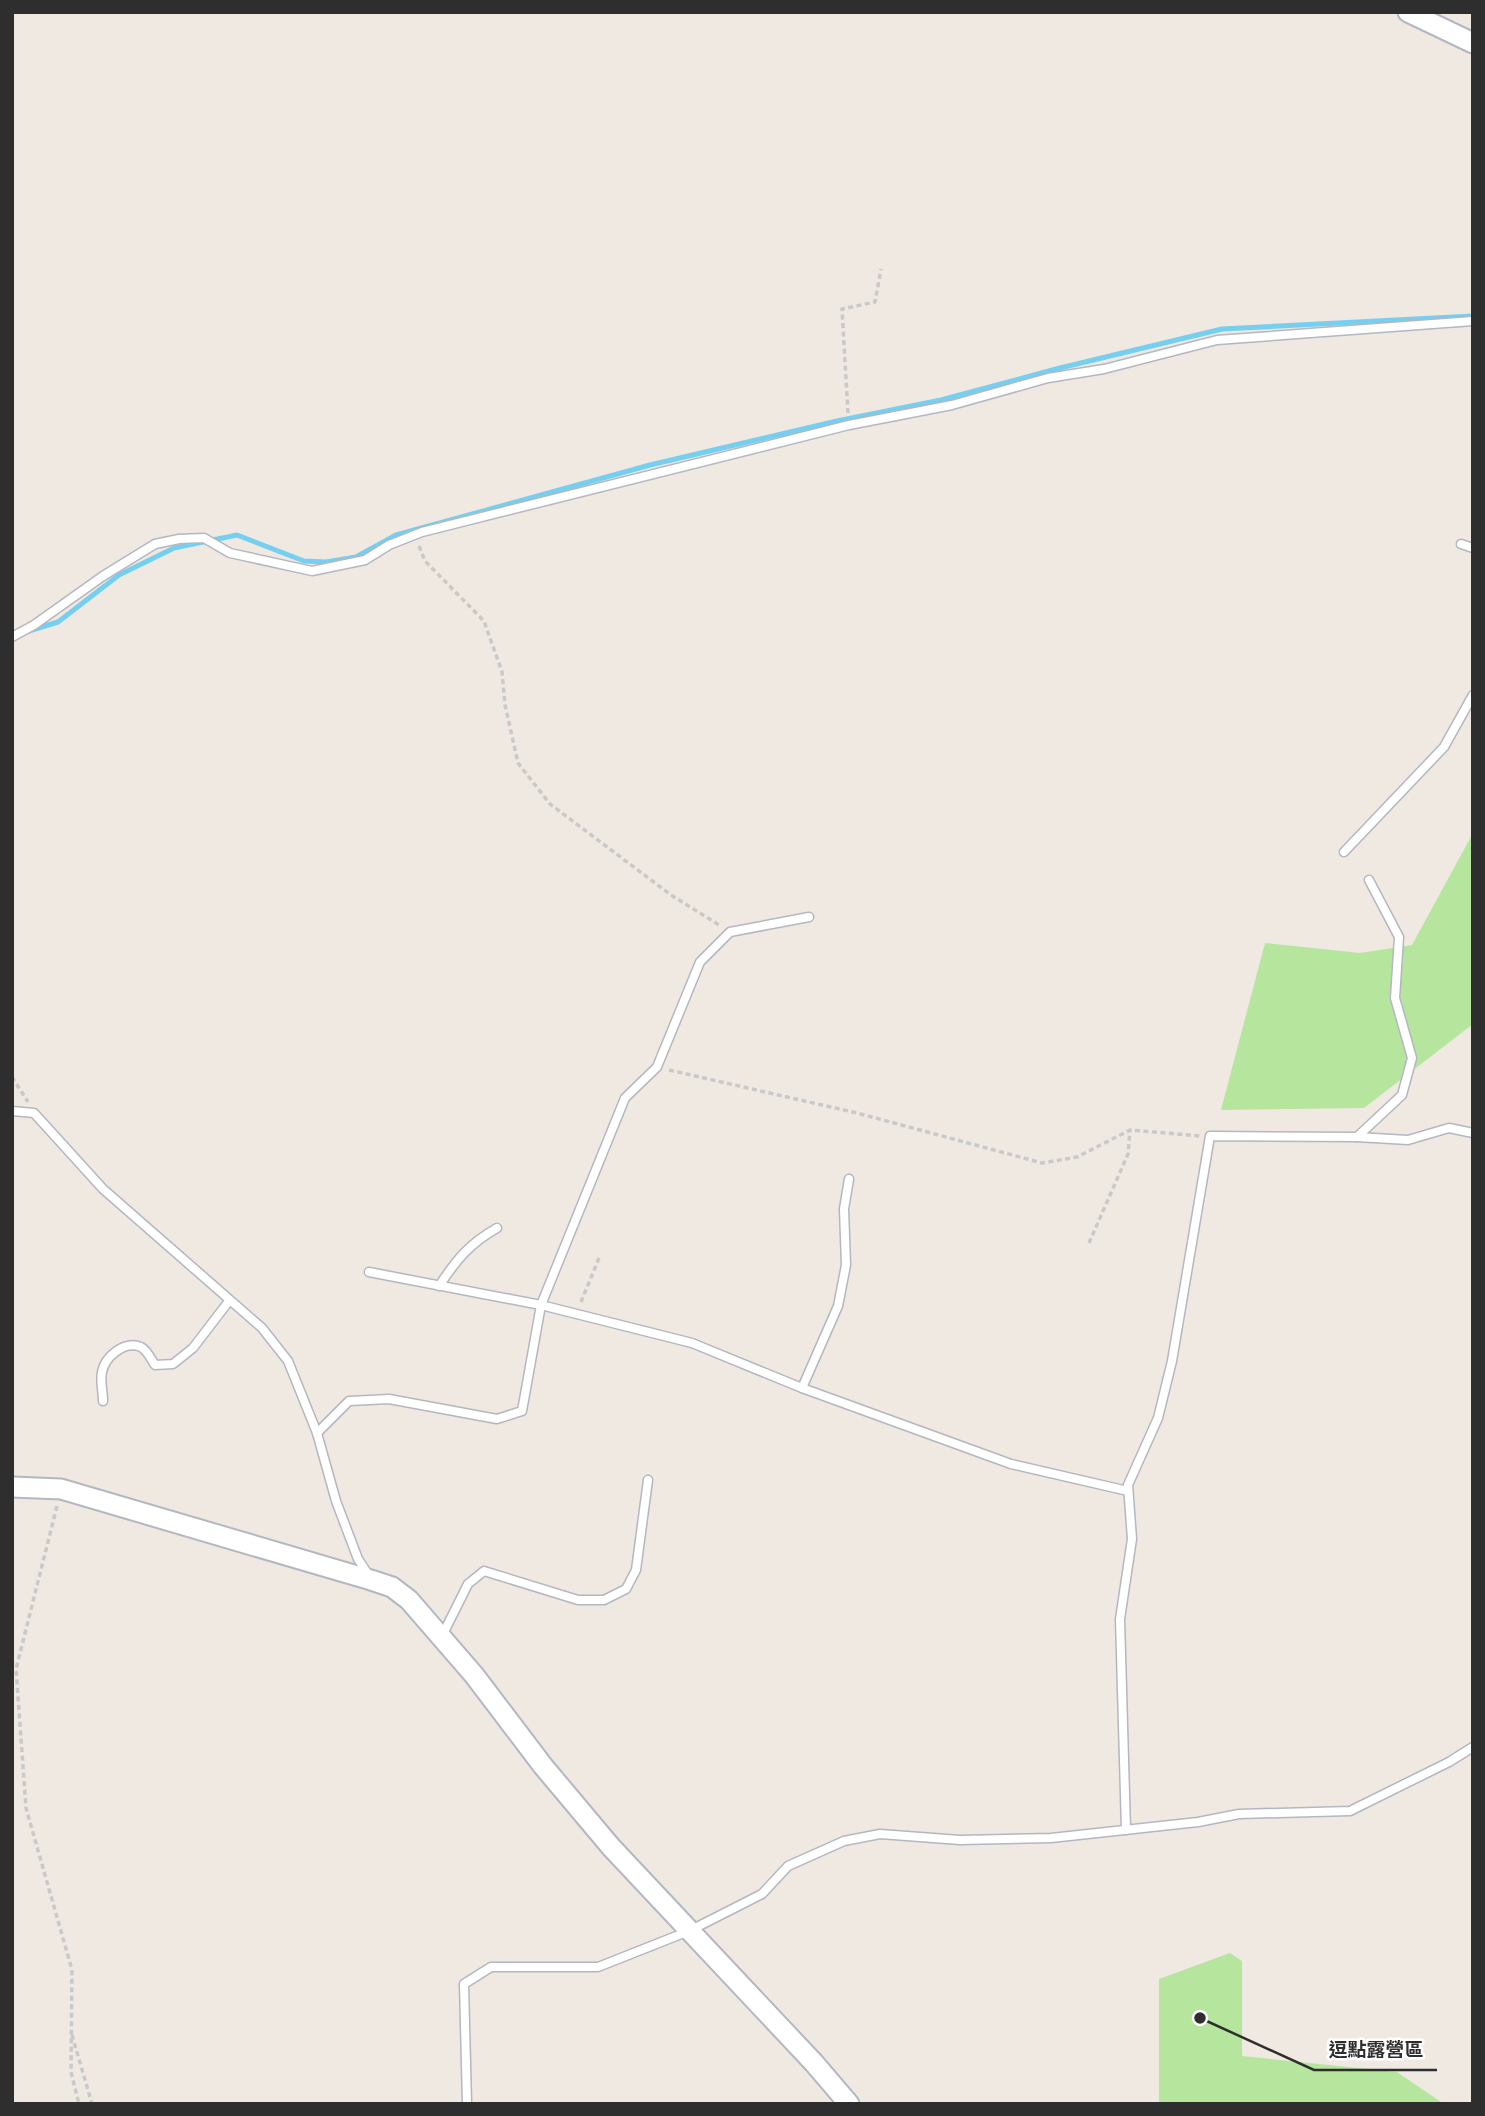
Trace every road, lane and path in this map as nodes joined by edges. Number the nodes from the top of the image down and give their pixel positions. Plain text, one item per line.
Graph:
1 (1408, 12) edge
2 (1473, 43) edge
3 (881, 269) dead end
4 (1473, 321) edge
5 (849, 425) junction
6 (414, 535) junction
7 (1461, 544) dead end
8 (1473, 548) edge
9 (12, 637) edge
10 (1473, 695) edge
11 (1344, 852) dead end
12 (1369, 880) dead end
13 (809, 916) dead end
14 (730, 932) junction
15 (657, 1067) junction
16 (12, 1077) edge
17 (12, 1111) edge
18 (34, 1112) junction
19 (1130, 1130) junction
20 (1473, 1133) edge
21 (1210, 1136) junction
22 (1357, 1137) junction
23 (849, 1179) dead end
24 (497, 1228) dead end
25 (1089, 1243) dead end
26 (599, 1258) dead end
27 (369, 1272) dead end
28 (439, 1286) junction
29 (229, 1301) junction
30 (541, 1305) junction
31 (576, 1313) junction
32 (802, 1388) junction
33 (103, 1401) dead end
34 (317, 1433) junction
35 (648, 1480) dead end
36 (12, 1487) edge
37 (61, 1489) junction
38 (1128, 1491) junction
39 (371, 1580) junction
40 (441, 1637) junction
41 (1473, 1747) edge
42 (1126, 1830) junction
43 (689, 1931) junction
44 (71, 2031) junction
45 (79, 2104) edge
46 (92, 2104) edge
47 (467, 2104) edge
48 (849, 2104) edge

1 - 2 street
3 - 5 path
4 - 5 lane
5 - 6 lane
6 - 9 lane
6 - 14 path
7 - 8 lane
10 - 11 lane
12 - 22 lane
13 - 14 lane
14 - 15 lane
15 - 19 path
15 - 30 lane
16 - 18 path
17 - 18 lane
18 - 29 lane
19 - 21 path
19 - 25 path
20 - 22 lane
21 - 22 lane
21 - 38 lane
23 - 32 lane
24 - 28 lane
26 - 31 path
27 - 28 lane
28 - 30 lane
29 - 33 lane
29 - 34 lane
30 - 31 lane
30 - 34 lane
31 - 32 lane
32 - 38 lane
34 - 39 lane
35 - 40 lane
36 - 37 street
37 - 39 street
37 - 44 path
38 - 42 lane
39 - 40 street
40 - 43 street
41 - 42 lane
42 - 43 lane
43 - 47 lane
43 - 48 street
44 - 45 path
44 - 46 path

